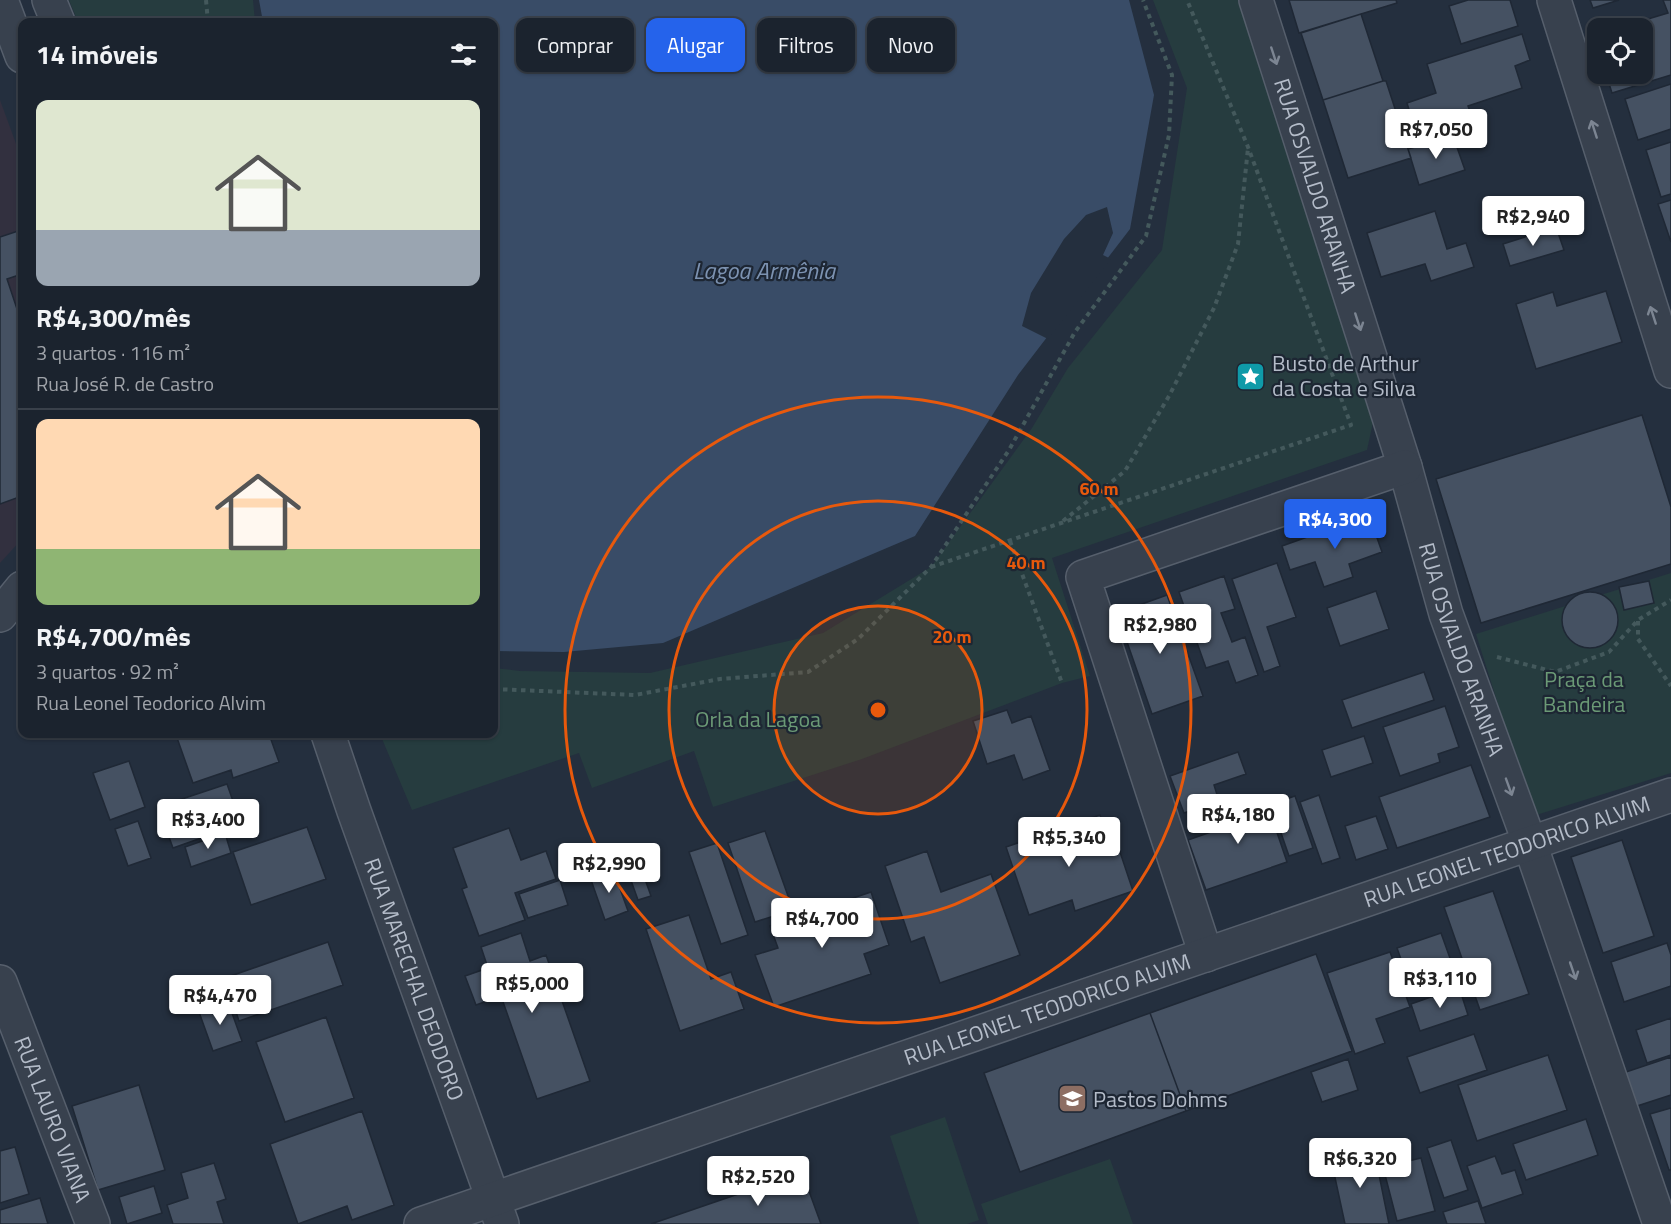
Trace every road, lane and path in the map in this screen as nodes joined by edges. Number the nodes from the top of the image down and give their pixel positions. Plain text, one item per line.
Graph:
1 (1, 0) edge
2 (49, 0) edge
3 (206, 0) edge
4 (1143, 0) edge
5 (1187, 0) edge
6 (1256, 0) edge
7 (1554, 0) edge
8 (56, 18) edge
9 (208, 18) edge
10 (18, 46) edge
11 (1248, 147) junction
12 (1671, 371) edge
13 (1405, 467) junction
14 (1060, 524) junction
15 (1010, 541) junction
16 (931, 567) junction
17 (18, 593) edge
18 (1671, 600) edge
19 (0, 615) edge
20 (1638, 620) junction
21 (1492, 656) dead end
22 (1062, 683) dead end
23 (1671, 686) edge
24 (498, 689) edge
25 (328, 738) edge
26 (1671, 795) edge
27 (1530, 844) junction
28 (1206, 955) junction
29 (0, 982) edge
30 (499, 1212) edge
31 (93, 1224) edge
32 (421, 1224) edge
33 (1660, 1224) edge

1 - 10 street
2 - 8 street
3 - 9 path
4 - 16 path
5 - 11 path
6 -> 13 street, RUA OSVALDO ARANHA
12 -> 7 street
11 - 14 path
11 - 14 path
13 -> 27 street, RUA OSVALDO ARANHA
13 - 28 street
14 - 15 path
15 - 16 path
15 - 22 path
16 - 24 path
17 - 19 street
18 - 20 path
20 - 21 path
20 - 23 path
25 - 30 street, RUA MARECHAL DEODORO
26 - 27 street, RUA LEONEL TEODORICO ALVIM
27 - 28 street, RUA LEONEL TEODORICO ALVIM
27 -> 33 street, RUA OSVALDO ARANHA
28 - 30 street, RUA LEONEL TEODORICO ALVIM
29 - 31 street, RUA LAURO VIANA
30 - 32 street, RUA LEONEL TEODORICO ALVIM

